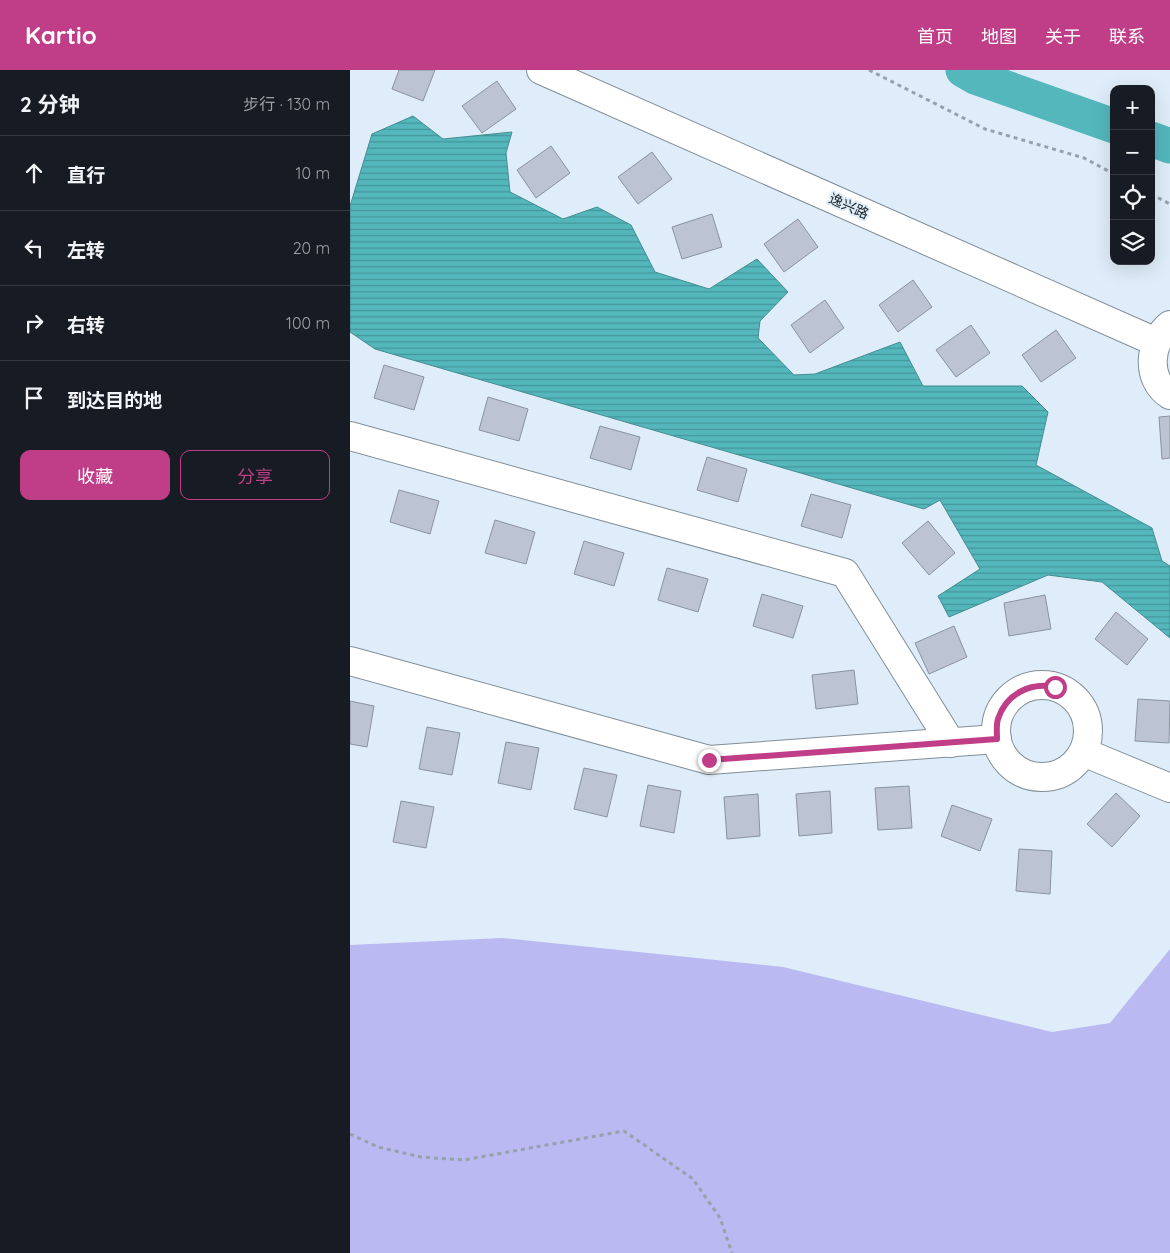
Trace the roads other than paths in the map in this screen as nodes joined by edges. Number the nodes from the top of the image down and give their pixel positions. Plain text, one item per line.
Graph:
1 (541, 70) edge
2 (1163, 333) edge
3 (1170, 395) edge
4 (350, 436) edge
5 (350, 661) edge
6 (997, 739) junction
7 (951, 742) junction
8 (1083, 752) junction
9 (1170, 788) edge

1 - 2 street, 逸兴路
2 - 3 street
4 - 7 street
5 - 7 street
6 - 7 street
6 - 8 street
6 - 8 street
8 - 9 street

